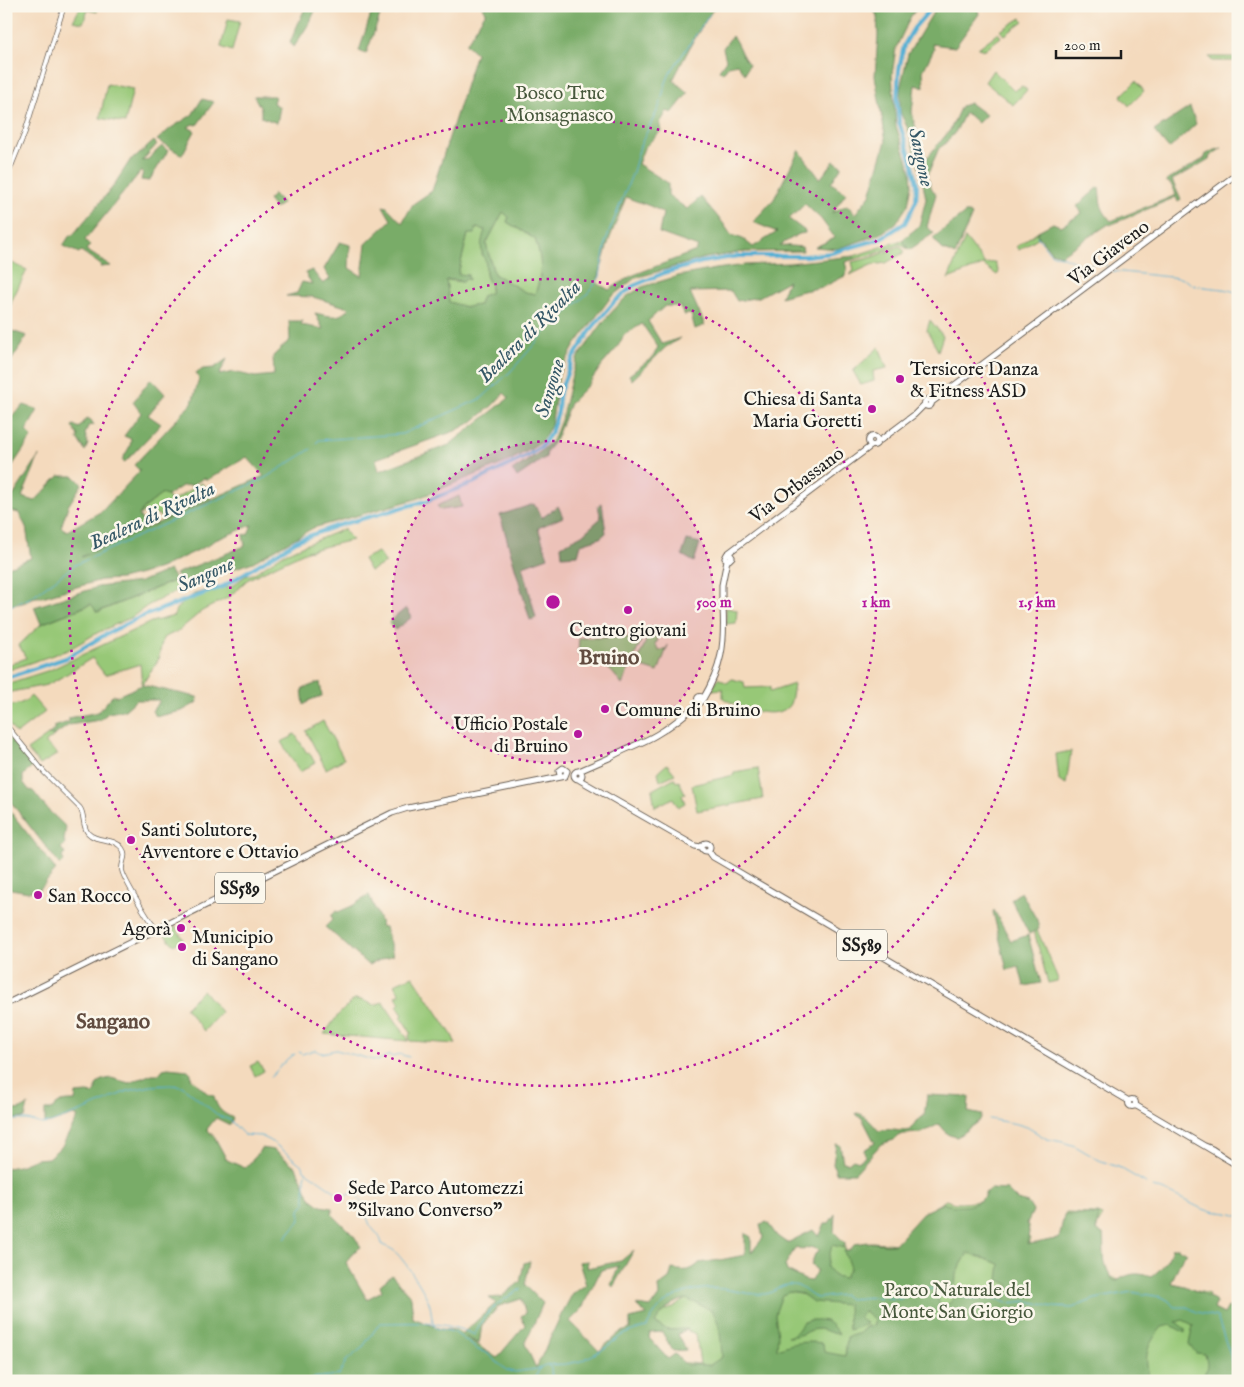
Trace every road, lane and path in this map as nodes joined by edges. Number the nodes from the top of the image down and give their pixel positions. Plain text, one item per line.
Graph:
1 (64, 6) edge
2 (1238, 173) edge
3 (6, 179) edge
4 (996, 354) joint
5 (6, 725) edge
6 (580, 775) junction
7 (157, 930) junction
8 (6, 1004) edge
9 (1238, 1166) edge

1 - 3 street
2 - 4 main road, Via Giaveno
4 - 6 main road, Via Orbassano
5 - 7 street
6 - 7 main road, SS589
6 - 9 main road, SS589
7 - 8 main road, SS589

